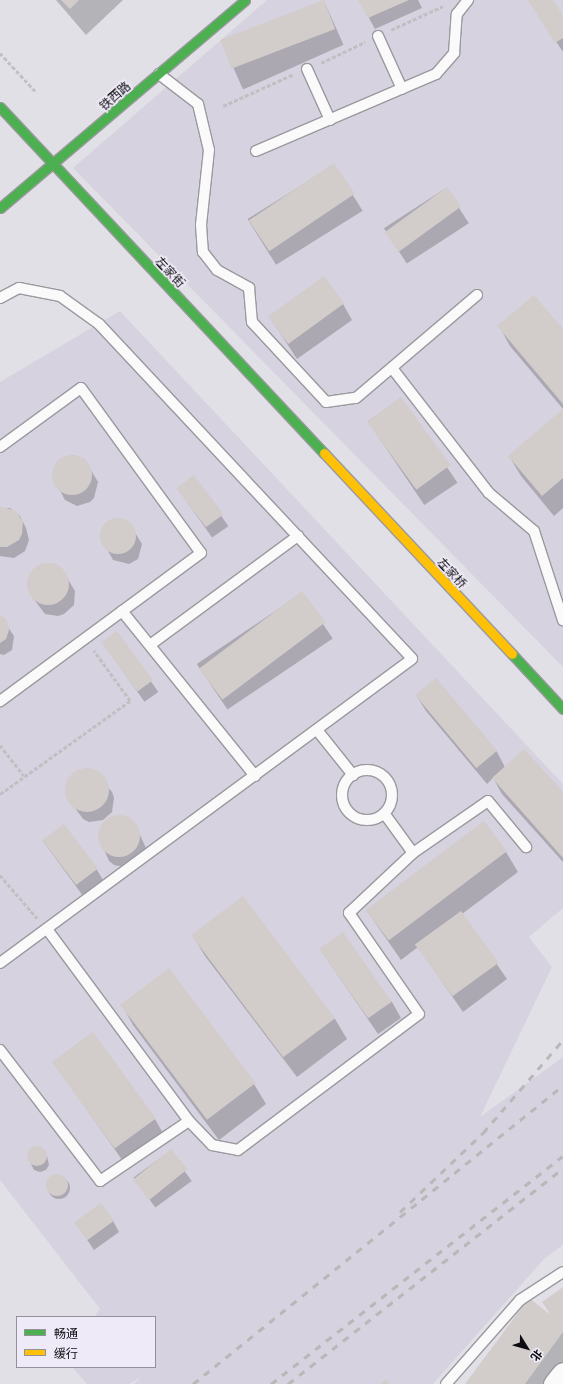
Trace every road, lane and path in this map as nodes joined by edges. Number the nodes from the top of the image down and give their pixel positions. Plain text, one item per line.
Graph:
1 (245, 0) edge
2 (468, 0) edge
3 (457, 15) junction
4 (378, 36) junction
5 (0, 53) edge
6 (307, 69) junction
7 (159, 74) junction
8 (402, 89) junction
9 (37, 93) dead end
10 (223, 106) dead end
11 (0, 107) edge
12 (330, 120) junction
13 (256, 151) dead end
14 (54, 164) junction
15 (0, 208) edge
16 (477, 295) dead end
17 (0, 298) edge
18 (392, 368) junction
19 (0, 447) edge
20 (323, 453) joint
21 (298, 536) junction
22 (122, 611) junction
23 (563, 620) edge
24 (85, 638) junction
25 (150, 645) junction
26 (0, 701) edge
27 (563, 709) edge
28 (317, 730) junction
29 (0, 745) edge
30 (353, 775) junction
31 (24, 776) junction
32 (255, 776) junction
33 (0, 794) edge
34 (384, 813) junction
35 (526, 847) dead end
36 (413, 853) junction
37 (0, 875) edge
38 (47, 929) junction
39 (0, 963) edge
40 (0, 1050) edge
41 (189, 1121) junction
42 (563, 1272) edge
43 (563, 1373) edge
44 (446, 1384) edge
45 (554, 1384) edge

1 - 7 main road, 铁西路
2 - 3 lane
3 - 4 path
3 - 8 lane
4 - 6 path
4 - 8 lane
5 - 9 path
6 - 10 path
6 - 12 lane
7 - 14 main road, 铁西路
7 - 18 lane
8 - 12 lane
11 - 14 main road, 左家街
12 - 13 lane
14 - 15 main road, 铁西路
14 - 20 main road, 左家街
16 - 18 lane
17 - 21 lane
18 - 23 lane
19 - 22 lane
20 - 27 main road, 左家桥
21 - 25 lane
21 - 28 lane
22 - 24 lane
22 - 25 lane
24 - 26 lane
24 - 31 path
25 - 32 lane
28 - 30 lane
28 - 32 lane
29 - 31 path
30 - 34 lane
30 - 34 lane
31 - 33 path
32 - 38 lane
34 - 36 lane
35 - 36 lane
36 - 41 lane
37 - 38 path
38 - 39 lane
38 - 41 lane
40 - 41 lane
42 - 44 lane
43 - 45 street

